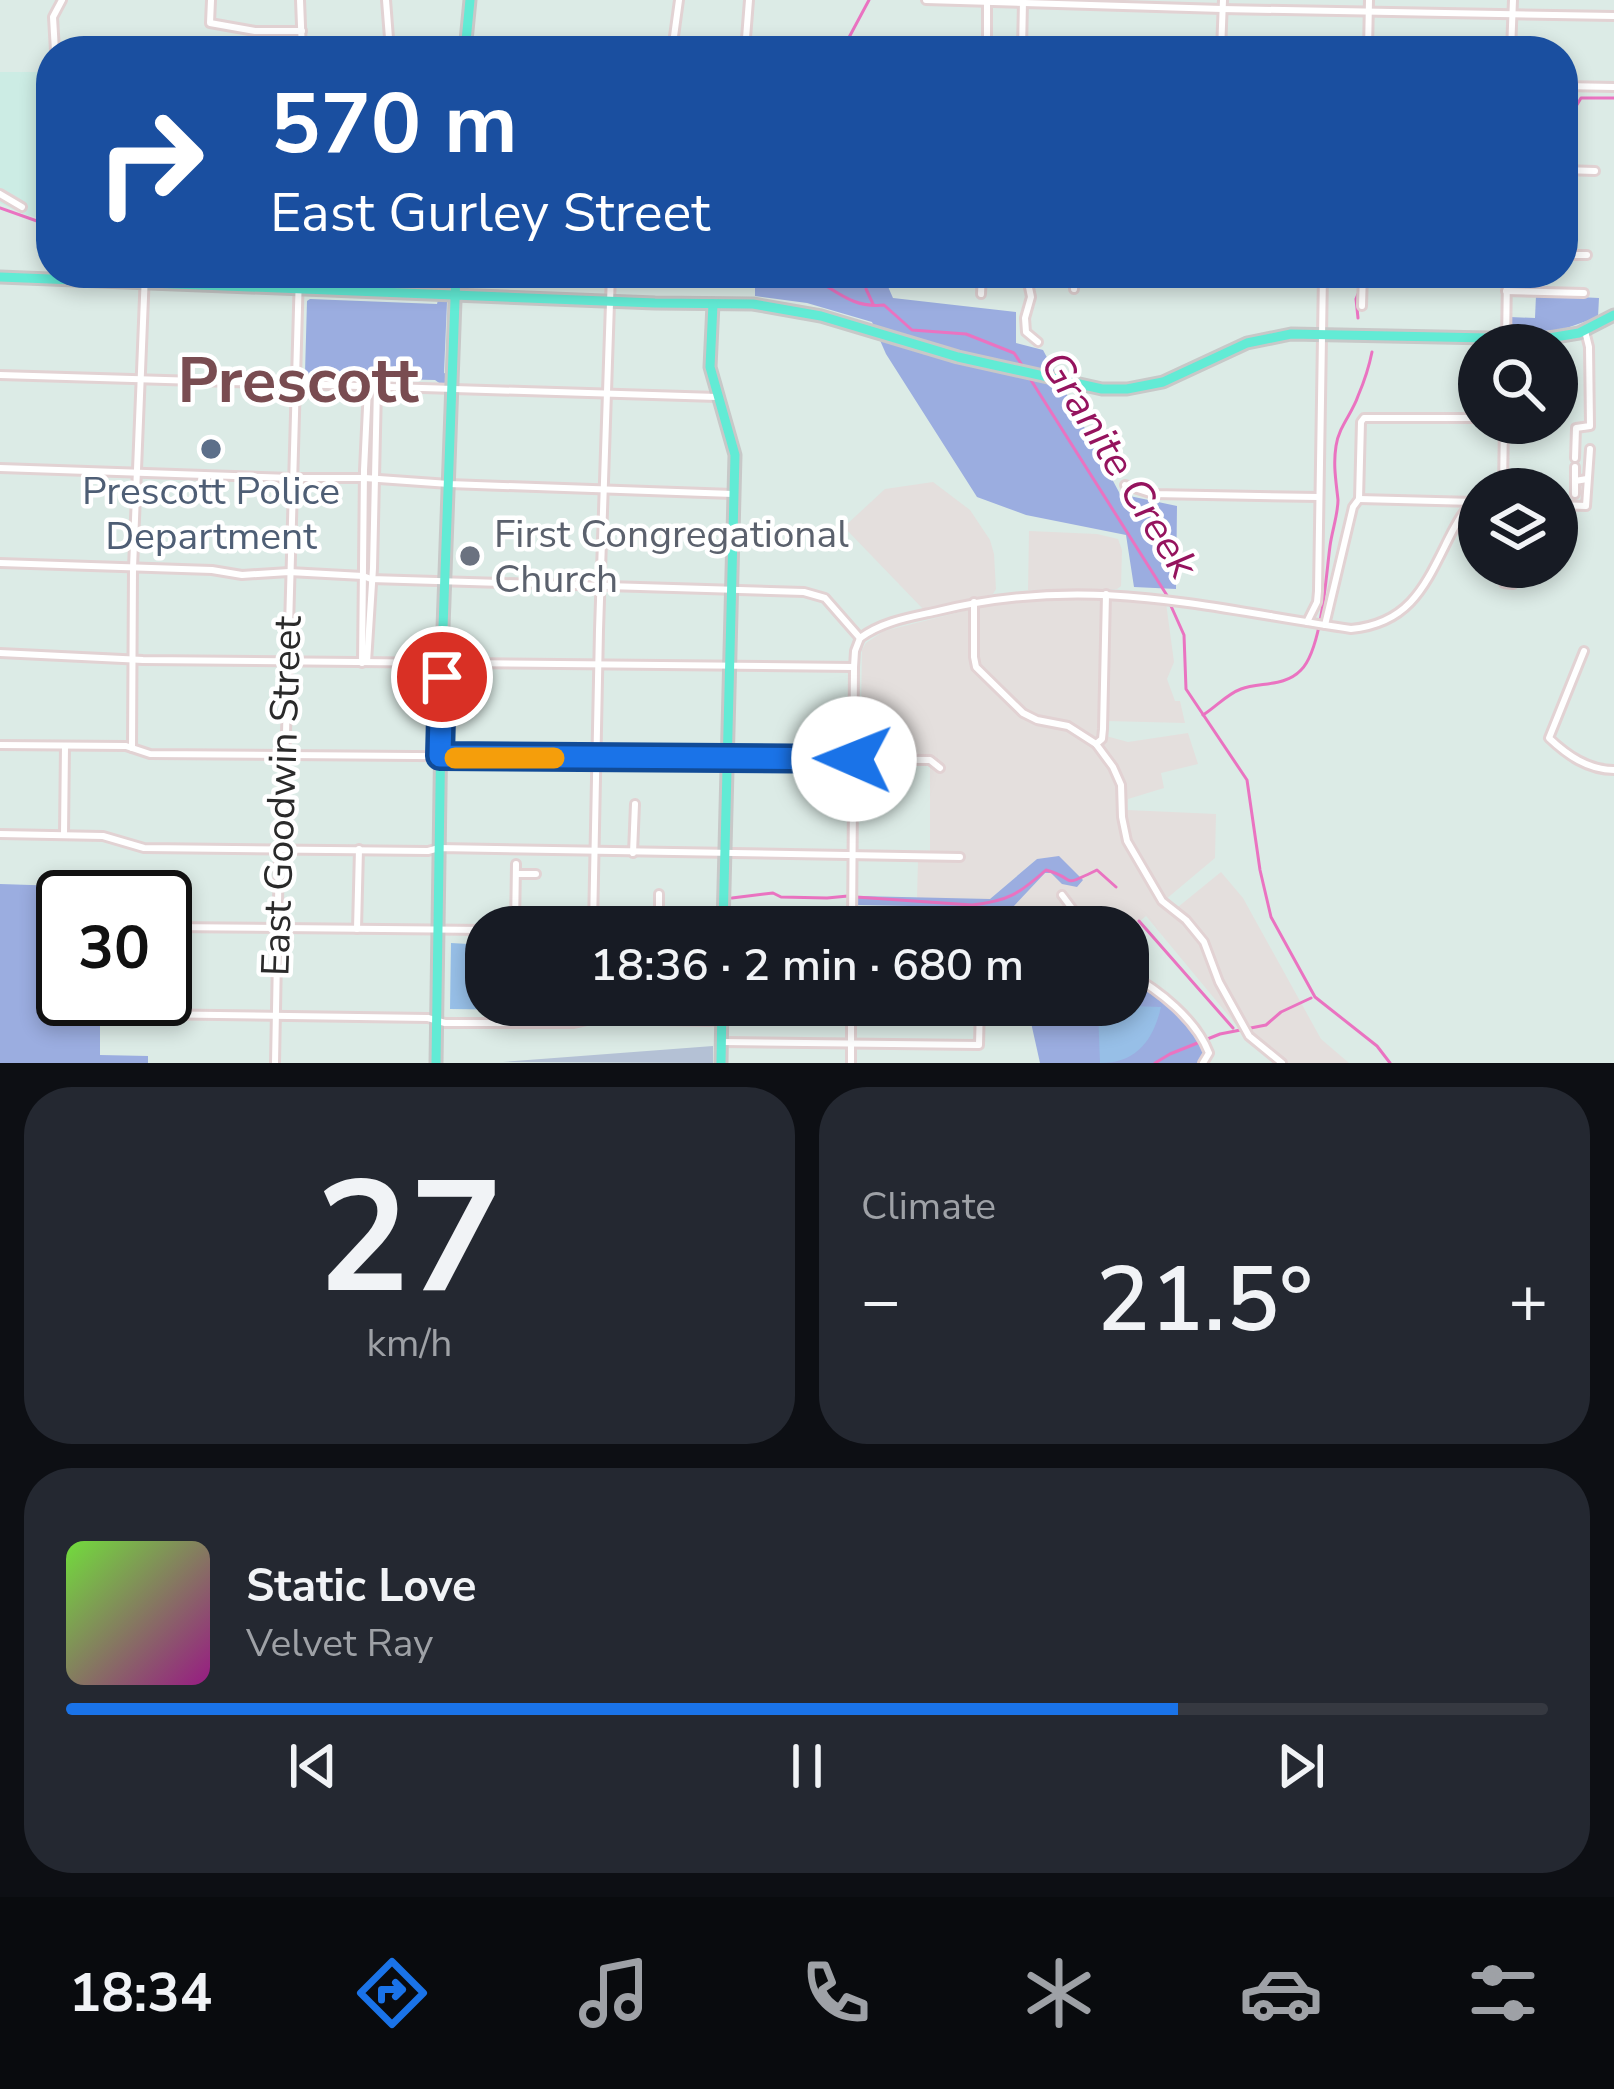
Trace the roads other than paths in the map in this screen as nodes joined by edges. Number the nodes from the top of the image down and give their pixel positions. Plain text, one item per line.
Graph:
1 (62, 0) edge
2 (211, 0) edge
3 (300, 0) edge
4 (386, 0) edge
5 (470, 0) edge
6 (679, 0) edge
7 (749, 0) edge
8 (926, 0) edge
9 (1369, 0) edge
10 (1513, 0) edge
11 (987, 2) edge
12 (1023, 2) edge
13 (1222, 4) edge
14 (1369, 11) junction
15 (1512, 15) junction
16 (1614, 16) edge
17 (302, 32) junction
18 (54, 36) edge
19 (302, 36) edge
20 (389, 36) edge
21 (467, 36) edge
22 (674, 36) edge
23 (746, 36) edge
24 (987, 36) edge
25 (1022, 36) edge
26 (1221, 36) edge
27 (1368, 36) edge
28 (1511, 36) edge
29 (1578, 86) edge
30 (1614, 87) edge
31 (1578, 170) edge
32 (1595, 171) dead end
33 (0, 194) edge
34 (22, 207) dead end
35 (1578, 255) edge
36 (1588, 255) dead end
37 (0, 277) edge
38 (36, 277) edge
39 (145, 288) edge
40 (298, 288) joint
41 (455, 288) edge
42 (610, 288) edge
43 (982, 288) edge
44 (1028, 288) edge
45 (1323, 288) edge
46 (1363, 288) edge
47 (1507, 291) joint
48 (982, 293) dead end
49 (1584, 293) dead end
50 (455, 295) junction
51 (610, 301) junction
52 (713, 304) junction
53 (1362, 306) dead end
54 (1613, 318) edge
55 (1506, 324) edge
56 (1585, 331) junction
57 (1578, 332) edge
58 (1324, 335) junction
59 (1458, 340) edge
60 (1038, 342) dead end
61 (0, 375) edge
62 (141, 379) junction
63 (296, 385) junction
64 (372, 387) junction
65 (451, 390) junction
66 (608, 394) junction
67 (717, 398) junction
68 (1458, 418) edge
69 (1590, 449) dead end
70 (0, 468) edge
71 (1575, 468) edge
72 (137, 472) junction
73 (292, 478) junction
74 (365, 478) junction
75 (376, 478) junction
76 (1587, 479) junction
77 (1578, 481) edge
78 (448, 484) junction
79 (1125, 485) dead end
80 (604, 489) junction
81 (734, 494) junction
82 (1319, 497) junction
83 (1359, 499) junction
84 (1458, 501) edge
85 (1578, 506) edge
86 (1458, 520) edge
87 (0, 563) edge
88 (133, 568) junction
89 (289, 572) junction
90 (367, 577) junction
91 (446, 580) junction
92 (600, 584) junction
93 (731, 589) junction
94 (1106, 593) junction
95 (974, 602) junction
96 (1317, 624) junction
97 (860, 638) junction
98 (1584, 651) dead end
99 (0, 653) edge
100 (132, 658) junction
101 (287, 661) junction
102 (365, 662) junction
103 (442, 662) junction
104 (598, 664) junction
105 (728, 665) junction
106 (854, 667) junction
107 (1096, 744) junction
108 (0, 745) edge
109 (65, 746) junction
110 (132, 748) junction
111 (285, 755) junction
112 (440, 756) junction
113 (597, 758) junction
114 (727, 758) junction
115 (854, 759) junction
116 (940, 768) dead end
117 (1614, 770) edge
118 (635, 804) dead end
119 (0, 834) edge
120 (64, 835) junction
121 (439, 848) junction
122 (359, 849) junction
123 (279, 850) junction
124 (594, 853) junction
125 (633, 853) junction
126 (725, 853) junction
127 (853, 854) junction
128 (960, 857) dead end
129 (536, 874) dead end
130 (659, 894) dead end
131 (1063, 896) dead end
132 (515, 906) edge
133 (593, 906) edge
134 (659, 906) edge
135 (724, 906) edge
136 (852, 906) edge
137 (1070, 906) edge
138 (192, 927) edge
139 (278, 928) junction
140 (358, 929) junction
141 (437, 930) junction
142 (465, 930) edge
143 (1149, 986) edge
144 (192, 1015) edge
145 (276, 1016) junction
146 (436, 1019) junction
147 (465, 1023) edge
148 (722, 1026) edge
149 (851, 1026) edge
150 (979, 1026) edge
151 (721, 1042) junction
152 (851, 1043) junction
153 (275, 1063) edge
154 (436, 1063) edge
155 (721, 1063) edge
156 (851, 1063) edge
157 (1203, 1063) edge
158 (1282, 1063) edge

1 - 18 street
2 - 17 street
3 - 17 street
4 - 20 street
5 - 21 main road
6 - 22 street
7 - 23 street
8 - 11 street
9 - 14 street
10 - 15 street
11 - 12 street
11 - 24 street
12 - 13 street
12 - 25 street
13 - 14 street
13 - 26 street
14 - 15 street
14 - 27 street
15 - 16 street
15 - 28 street
17 - 19 street
29 - 30 street
31 - 32 street
33 - 34 street
35 - 36 street
37 - 38 main road
39 - 62 street
40 - 50 main road
40 - 63 street, East Goodwin Street
41 - 50 main road
42 - 51 street
43 - 48 street
44 - 60 street
45 - 58 street
46 - 53 street
47 - 49 street
47 - 55 street
50 - 51 main road
50 - 65 main road
51 - 52 main road
51 - 66 street
52 - 58 main road
52 - 67 main road
54 - 56 main road
56 - 57 main road
56 - 71 street
58 - 59 main road
58 - 82 street
61 - 62 street
62 - 63 street
62 - 72 street
63 - 64 street
63 - 73 street, East Goodwin Street
64 - 65 street
64 - 74 street
64 - 75 street
65 - 66 street
65 - 78 main road
66 - 67 street
66 - 80 street
67 - 81 main road
68 - 83 street
69 - 76 street
70 - 72 street
72 - 73 street
72 - 88 street
73 - 74 street
73 - 89 street, East Goodwin Street
74 - 75 street
74 - 90 street
75 - 78 street
75 - 90 street
76 - 77 street
76 - 85 street
78 - 80 street
78 - 91 main road
79 - 82 street
80 - 81 street
80 - 92 street
81 - 93 main road
82 - 96 street
83 - 84 street
83 - 96 street
86 - 96 street
87 - 88 street
88 - 89 street
88 - 100 street
89 - 90 street
89 - 101 street, East Goodwin Street
90 - 91 street
90 - 102 street
91 - 92 street
91 - 103 main road
92 - 93 street
92 - 104 street
93 - 97 street
93 - 105 main road
94 - 95 street
94 - 96 street
94 - 107 street
95 - 97 street
95 - 107 street
97 - 106 street
98 - 117 street
99 - 100 street
100 - 101 street
100 - 110 street
101 - 102 street
101 - 111 street, East Goodwin Street
102 - 103 street
103 - 104 street
103 - 112 main road
104 - 105 street
104 - 113 street
105 - 106 street
105 - 114 main road
106 - 115 street
107 - 158 street
108 - 109 street
109 - 110 street
109 - 120 street
110 - 111 street
111 - 112 street
111 - 123 street, East Goodwin Street
112 - 113 street
112 - 121 main road
113 - 114 street
113 - 124 street
114 - 115 street
114 - 126 main road
115 - 116 street
115 - 127 street
118 - 125 street
119 - 120 street
120 - 123 street
121 - 122 street
121 - 124 street
121 - 141 main road
122 - 123 street
122 - 140 street
123 - 139 street, East Goodwin Street
124 - 125 street
124 - 133 street
125 - 126 street
126 - 127 street
126 - 135 main road
127 - 128 street
127 - 136 street
129 - 132 street
130 - 134 street
131 - 137 street
138 - 139 street
139 - 140 street
139 - 145 street, East Goodwin Street
140 - 141 street
141 - 142 street
141 - 146 main road
143 - 157 street
144 - 145 street
145 - 146 street
145 - 153 street, East Goodwin Street
146 - 147 street
146 - 154 main road
148 - 151 main road
149 - 152 street
150 - 152 street
151 - 152 street
151 - 155 main road
152 - 156 street

